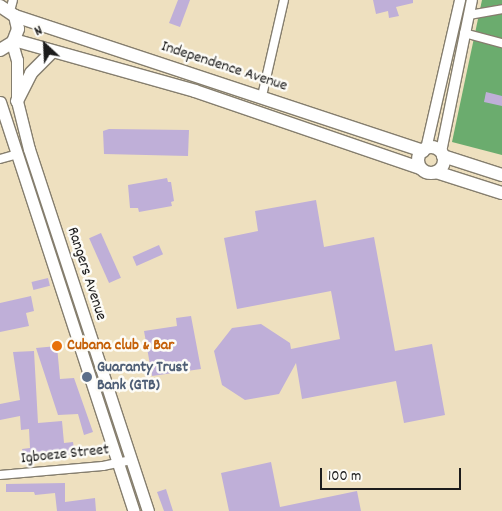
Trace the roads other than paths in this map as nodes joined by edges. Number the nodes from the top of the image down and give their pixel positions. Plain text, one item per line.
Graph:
1 (284, 0) edge
2 (460, 0) edge
3 (472, 0) edge
4 (10, 8) edge
5 (502, 8) edge
6 (469, 15) junction
7 (464, 32) junction
8 (13, 42) junction
9 (502, 44) edge
10 (0, 50) edge
11 (52, 52) junction
12 (262, 96) junction
13 (17, 100) junction
14 (0, 102) edge
15 (425, 150) junction
16 (17, 154) junction
17 (442, 154) junction
18 (0, 159) edge
19 (420, 168) junction
20 (436, 172) junction
21 (502, 175) edge
22 (502, 193) edge
23 (132, 460) junction
24 (118, 463) junction
25 (0, 475) edge
26 (134, 511) edge
27 (148, 511) edge

1 - 12 street
2 - 15 street
3 - 6 street
4 - 8 main road
4 - 12 main road, Independence Avenue
5 - 6 street
6 - 7 street
7 - 9 street
7 - 17 street
8 - 10 main road
8 - 11 main road, Independence Avenue
8 - 13 main road, Rangers Avenue
11 - 13 main road
11 - 19 main road, Independence Avenue
12 - 15 main road, Independence Avenue
13 - 23 main road, Rangers Avenue
14 - 16 main road, Rangers Avenue
15 - 17 main road
15 - 19 main road
16 - 18 street
16 - 24 main road, Rangers Avenue
17 - 20 main road
17 - 21 main road
19 - 20 main road
20 - 22 main road
23 - 24 street, Igboeze Street
23 - 27 main road, Rangers Avenue
24 - 25 street, Igboeze Street
24 - 26 main road, Rangers Avenue

